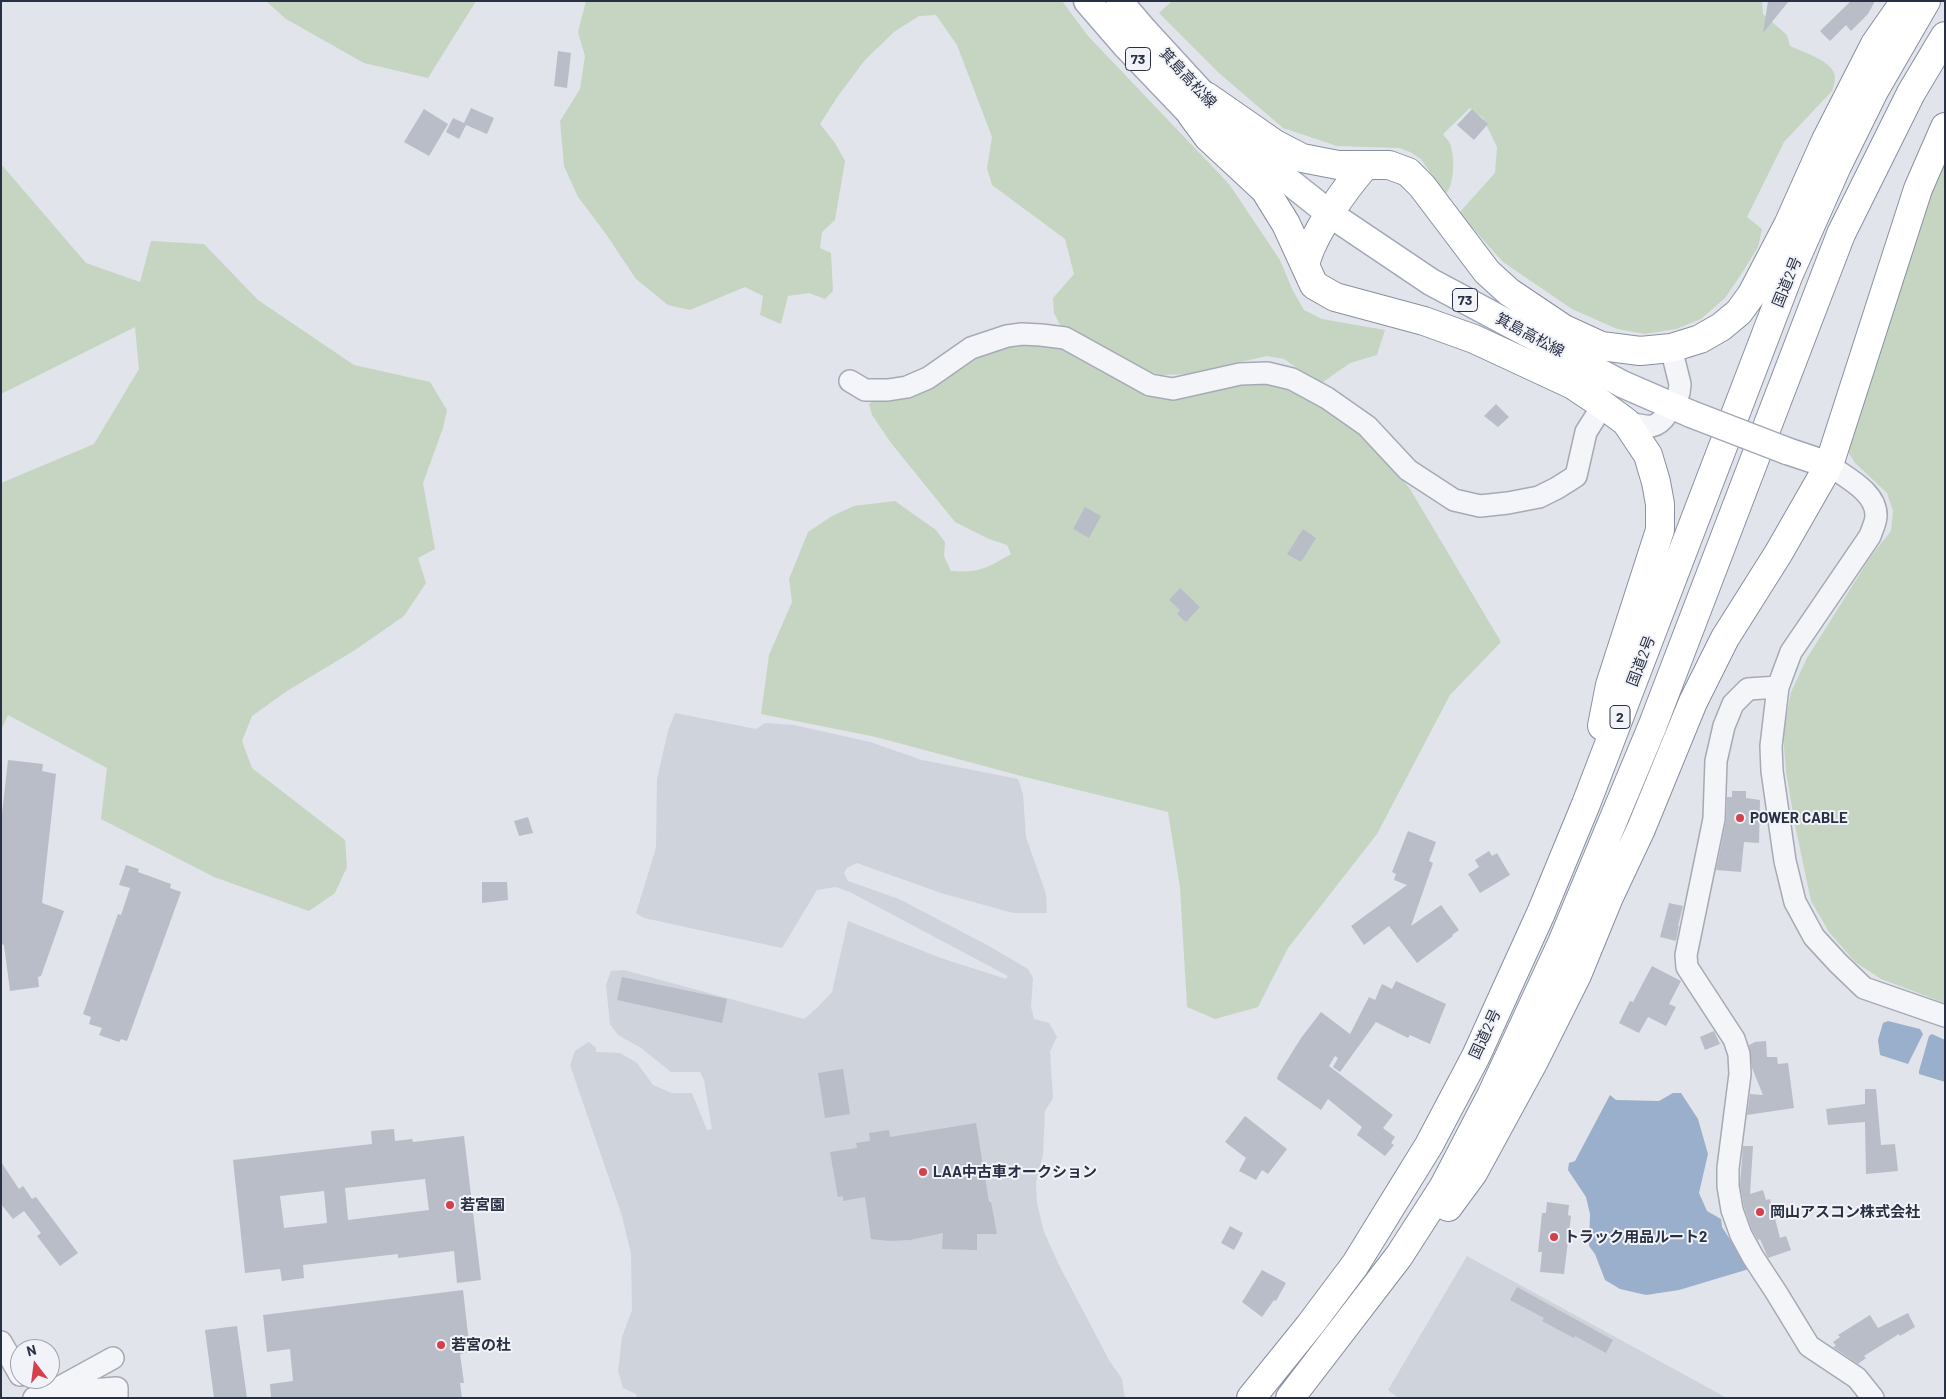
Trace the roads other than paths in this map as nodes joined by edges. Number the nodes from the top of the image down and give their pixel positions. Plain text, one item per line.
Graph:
1 (1087, 1) edge
2 (1119, 1) edge
3 (1905, 1) edge
4 (1926, 1) edge
5 (1945, 36) edge
6 (1199, 105) junction
7 (1945, 127) edge
8 (1366, 165) junction
9 (1330, 214) junction
10 (1305, 265) junction
11 (1671, 348) junction
12 (850, 381) dead end
13 (1603, 405) junction
14 (1679, 407) junction
15 (1626, 422) junction
16 (1828, 465) junction
17 (1778, 687) junction
18 (1586, 804) junction
19 (1945, 1016) edge
20 (1399, 1256) junction
21 (1, 1342) edge
22 (10, 1358) edge
23 (113, 1358) dead end
24 (39, 1396) edge
25 (118, 1398) edge
26 (1251, 1398) edge
27 (1290, 1398) edge
28 (1873, 1398) edge

1 - 6 main road, 箕島高松線 / 73
2 - 6 main road, 箕島高松線 / 73
3 - 11 highway
4 - 18 highway, 国道2号 / 2
5 - 20 highway, 2
6 - 8 highway
6 - 9 main road, 箕島高松線 / 73
6 - 10 highway
7 - 16 highway
8 - 9 highway
8 - 11 highway
9 - 10 highway
9 - 14 main road, 箕島高松線 / 73
10 - 13 highway
11 - 14 street
12 - 13 street
13 - 15 highway
14 - 15 street
14 - 16 main road, 箕島高松線 / 73, bridge
15 - 18 highway
16 - 17 street
16 - 20 highway
17 - 19 street
17 - 28 street
18 - 26 highway, 国道2号 / 2
20 - 27 highway, 2
21 - 22 street
23 - 24 street
24 - 25 street

